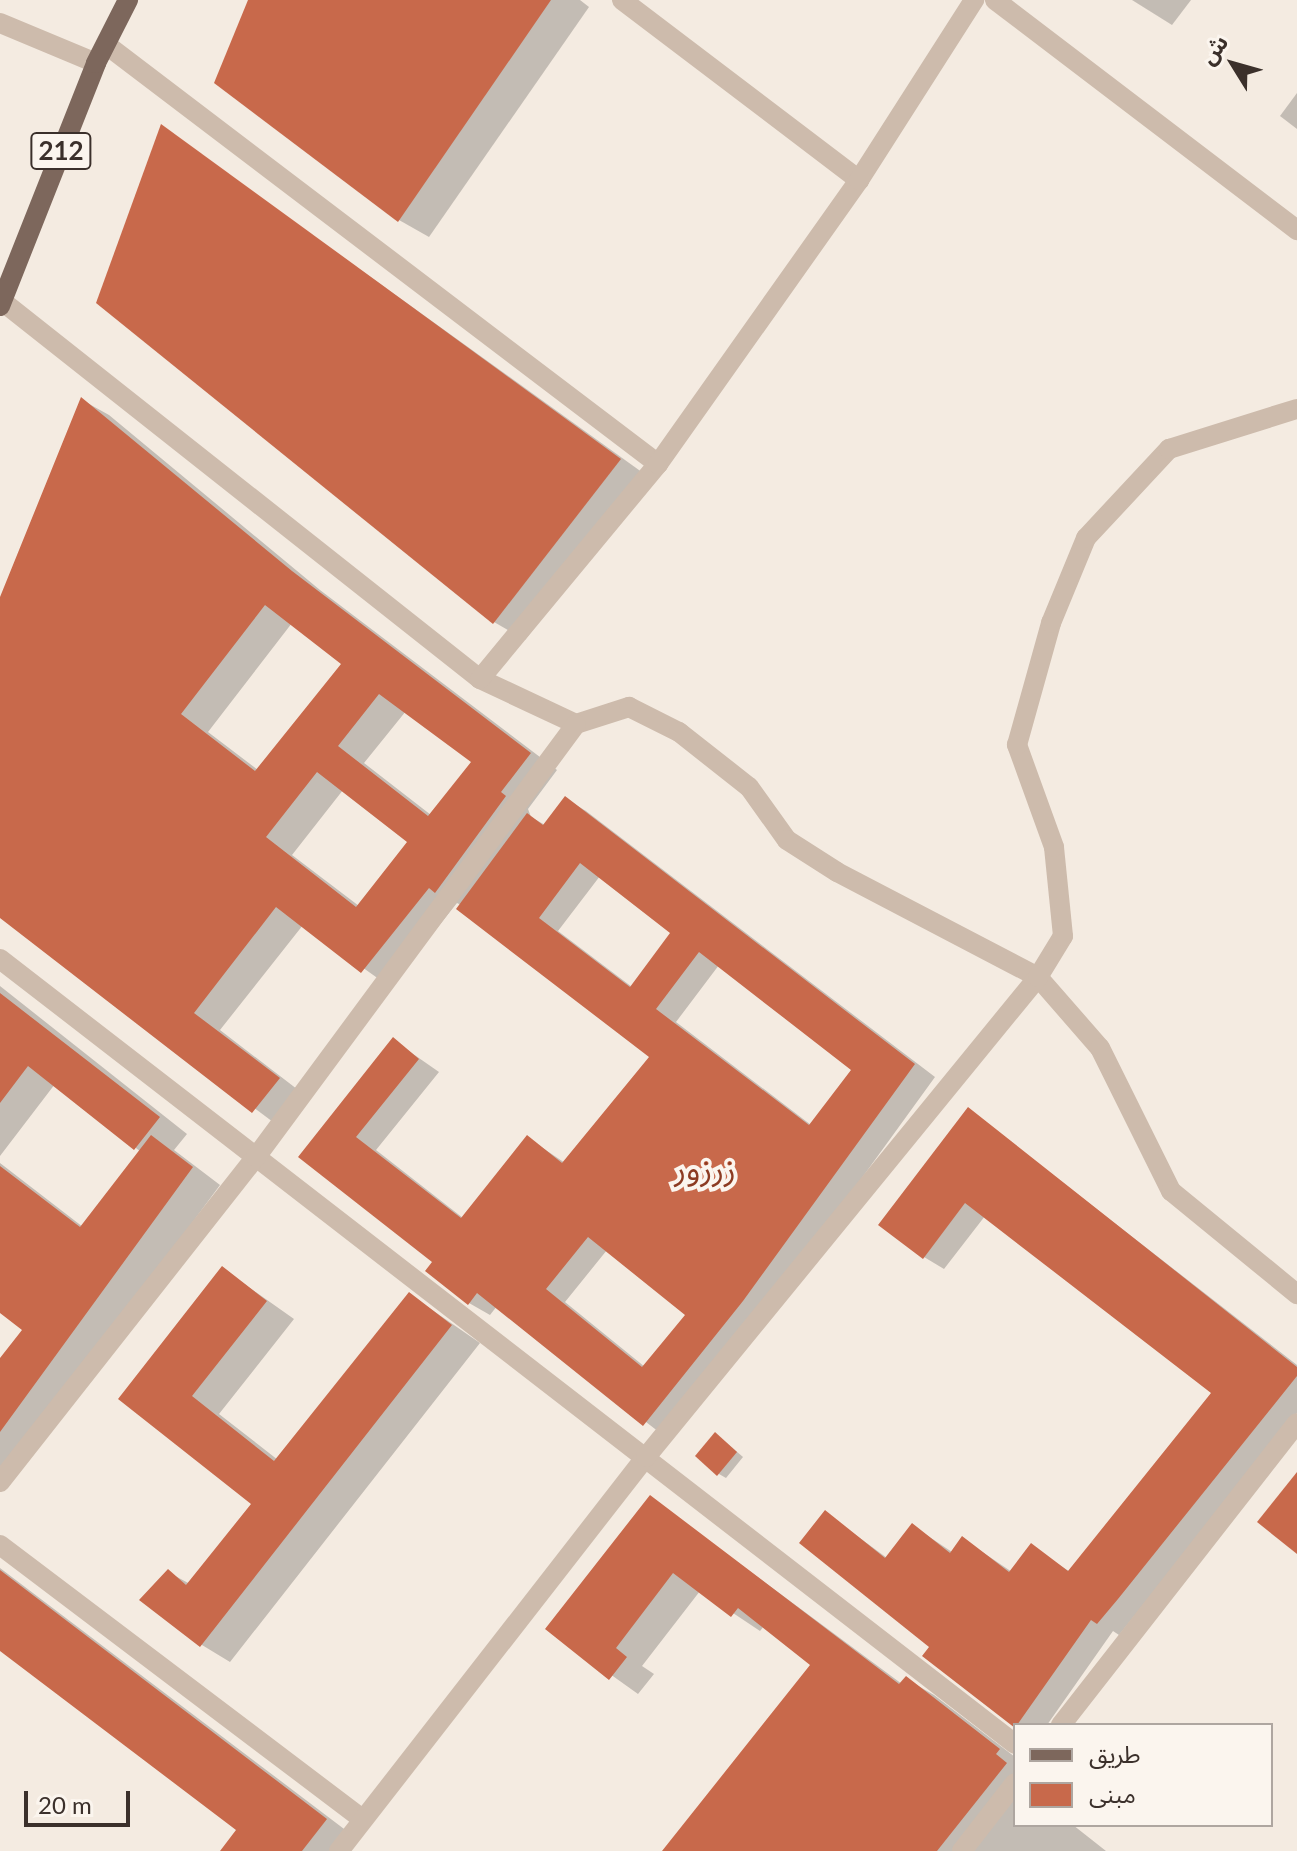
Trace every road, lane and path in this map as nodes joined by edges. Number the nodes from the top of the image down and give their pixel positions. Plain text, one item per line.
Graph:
1 (128, 0) edge
2 (622, 0) edge
3 (974, 0) edge
4 (995, 0) edge
5 (0, 23) edge
6 (108, 46) junction
7 (96, 63) junction
8 (859, 180) junction
9 (1297, 230) edge
10 (1, 304) edge
11 (1297, 409) edge
12 (658, 464) junction
13 (480, 679) junction
14 (576, 724) junction
15 (0, 959) edge
16 (1038, 977) junction
17 (256, 1157) junction
18 (1297, 1294) edge
19 (1297, 1423) edge
20 (646, 1457) junction
21 (0, 1482) edge
22 (0, 1545) edge
23 (1063, 1723) edge
24 (1013, 1742) edge
25 (1013, 1786) edge
26 (363, 1820) junction
27 (339, 1851) edge
28 (962, 1851) edge

1 - 6 main road, 212
2 - 8 street
3 - 8 street
4 - 9 street
5 - 7 street
6 - 7 main road, 212
6 - 12 street
7 - 10 main road, 212
8 - 12 street
10 - 13 street
11 - 16 street
12 - 13 street
13 - 14 street
14 - 16 street
14 - 17 street
15 - 17 street
16 - 18 street
16 - 20 street
17 - 20 street
17 - 21 street
19 - 23 street
20 - 24 street
20 - 26 street
22 - 26 street
25 - 28 street
26 - 27 street

